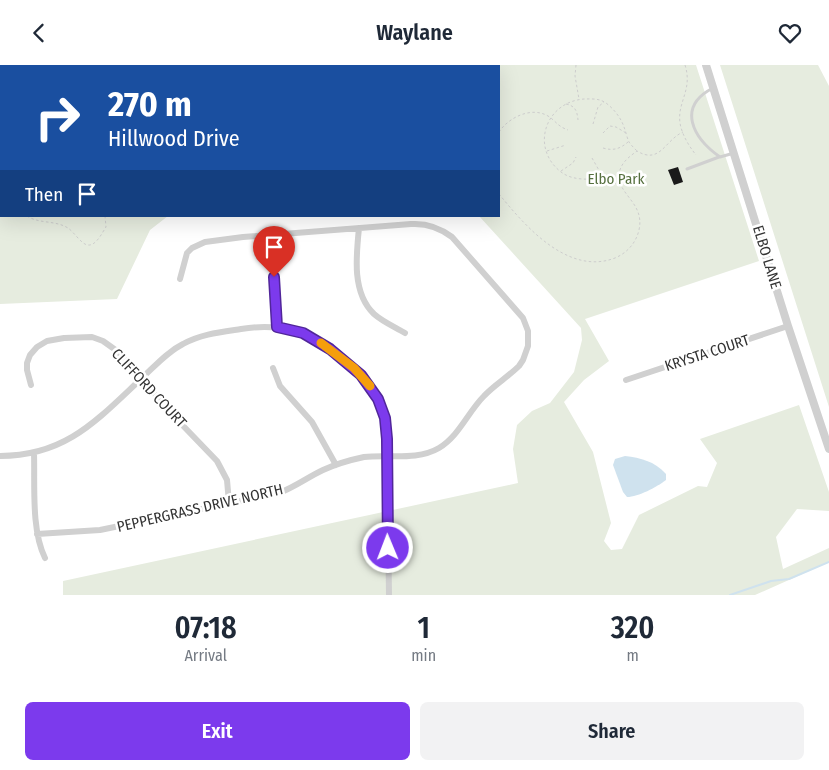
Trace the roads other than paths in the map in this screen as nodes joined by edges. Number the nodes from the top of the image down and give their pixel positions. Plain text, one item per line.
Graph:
1 (706, 65) edge
2 (713, 88) junction
3 (734, 153) junction
4 (720, 157) junction
5 (687, 169) dead end
6 (359, 228) junction
7 (271, 236) junction
8 (180, 279) dead end
9 (788, 326) junction
10 (277, 327) junction
11 (405, 333) dead end
12 (273, 368) dead end
13 (142, 378) junction
14 (626, 380) dead end
15 (31, 385) dead end
16 (829, 449) edge
17 (34, 453) junction
18 (0, 456) edge
19 (387, 456) junction
20 (336, 465) junction
21 (229, 503) junction
22 (37, 534) junction
23 (45, 558) dead end
24 (389, 595) edge

1 - 2 street, ELBO LANE
2 - 3 street, ELBO LANE
2 - 4 lane
3 - 4 lane
3 - 9 street, ELBO LANE
4 - 5 lane
6 - 7 street, PEPPERGRASS DRIVE NORTH
6 - 11 street
6 - 19 street, PEPPERGRASS DRIVE NORTH
7 - 8 street, PEPPERGRASS DRIVE NORTH
7 - 10 street
9 - 14 street, KRYSTA COURT
9 - 16 street, ELBO LANE
10 - 13 street
10 - 19 street
12 - 20 street
13 - 15 street, CLIFFORD COURT
13 - 17 street
13 - 21 street, CLIFFORD COURT
17 - 18 street
17 - 22 street
19 - 20 street, PEPPERGRASS DRIVE NORTH
19 - 24 street
20 - 21 street, PEPPERGRASS DRIVE NORTH
21 - 22 street, PEPPERGRASS DRIVE NORTH
22 - 23 street

